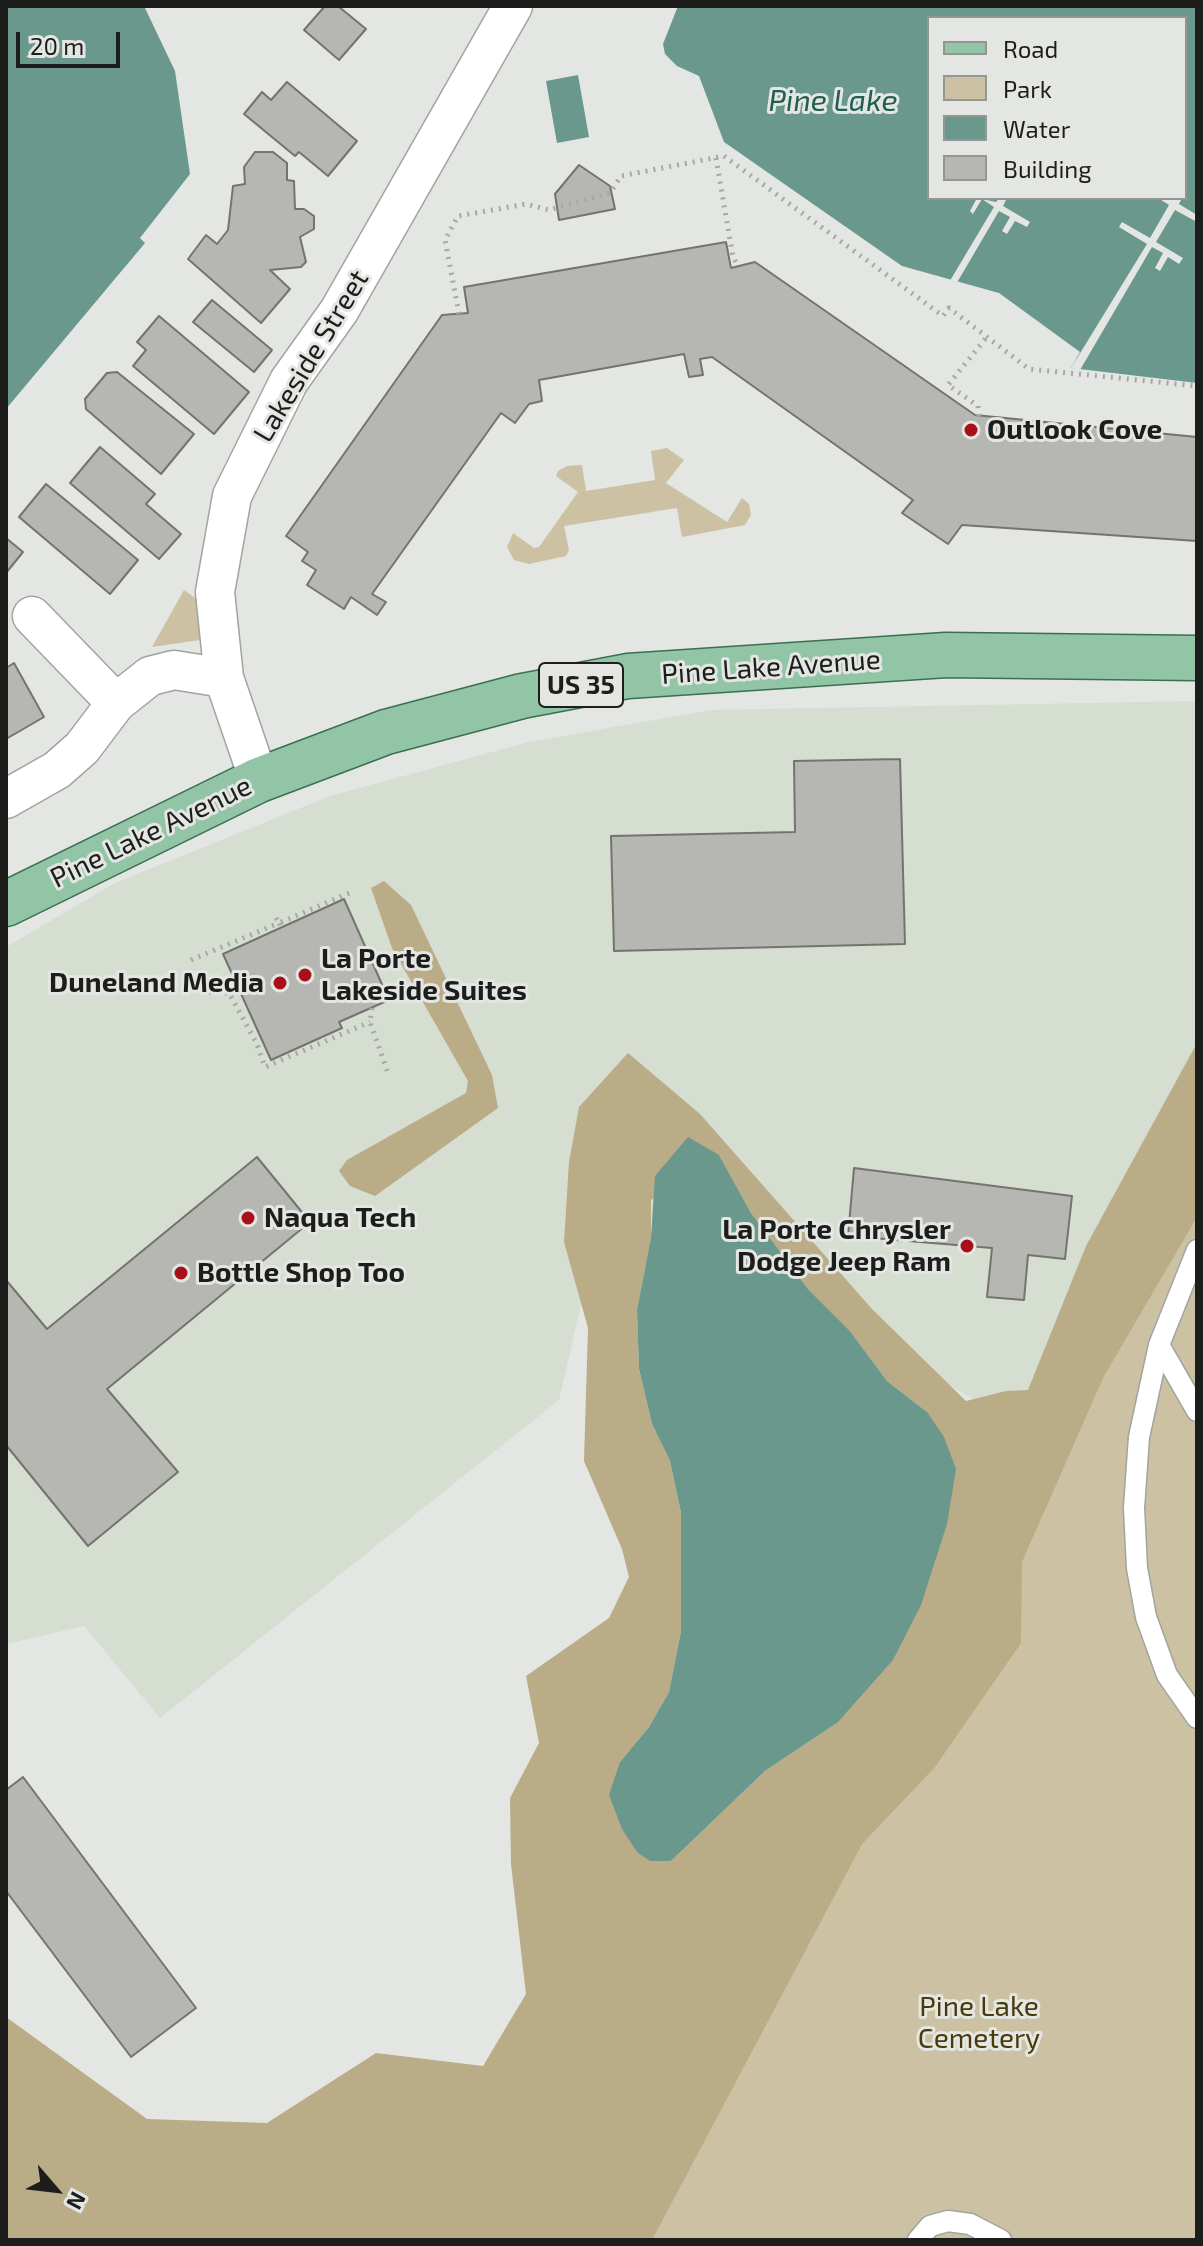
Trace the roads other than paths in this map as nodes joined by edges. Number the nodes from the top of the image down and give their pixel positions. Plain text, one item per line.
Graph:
1 (513, 6) edge
2 (32, 616) dead end
3 (1197, 658) edge
4 (224, 678) junction
5 (116, 703) junction
6 (259, 780) junction
7 (6, 799) edge
8 (6, 904) edge
9 (1197, 1250) edge
10 (1159, 1345) junction
11 (1197, 1411) edge
12 (1197, 1718) edge
13 (918, 2240) edge
14 (1001, 2240) edge

1 - 4 street, Lakeside Street
2 - 5 street
3 - 6 main road, Pine Lake Avenue / US 35
4 - 5 street
4 - 6 street, Lakeside Street
5 - 7 street
6 - 8 main road, Pine Lake Avenue / US 35
9 - 10 lane
10 - 11 lane
10 - 12 lane
13 - 14 lane

